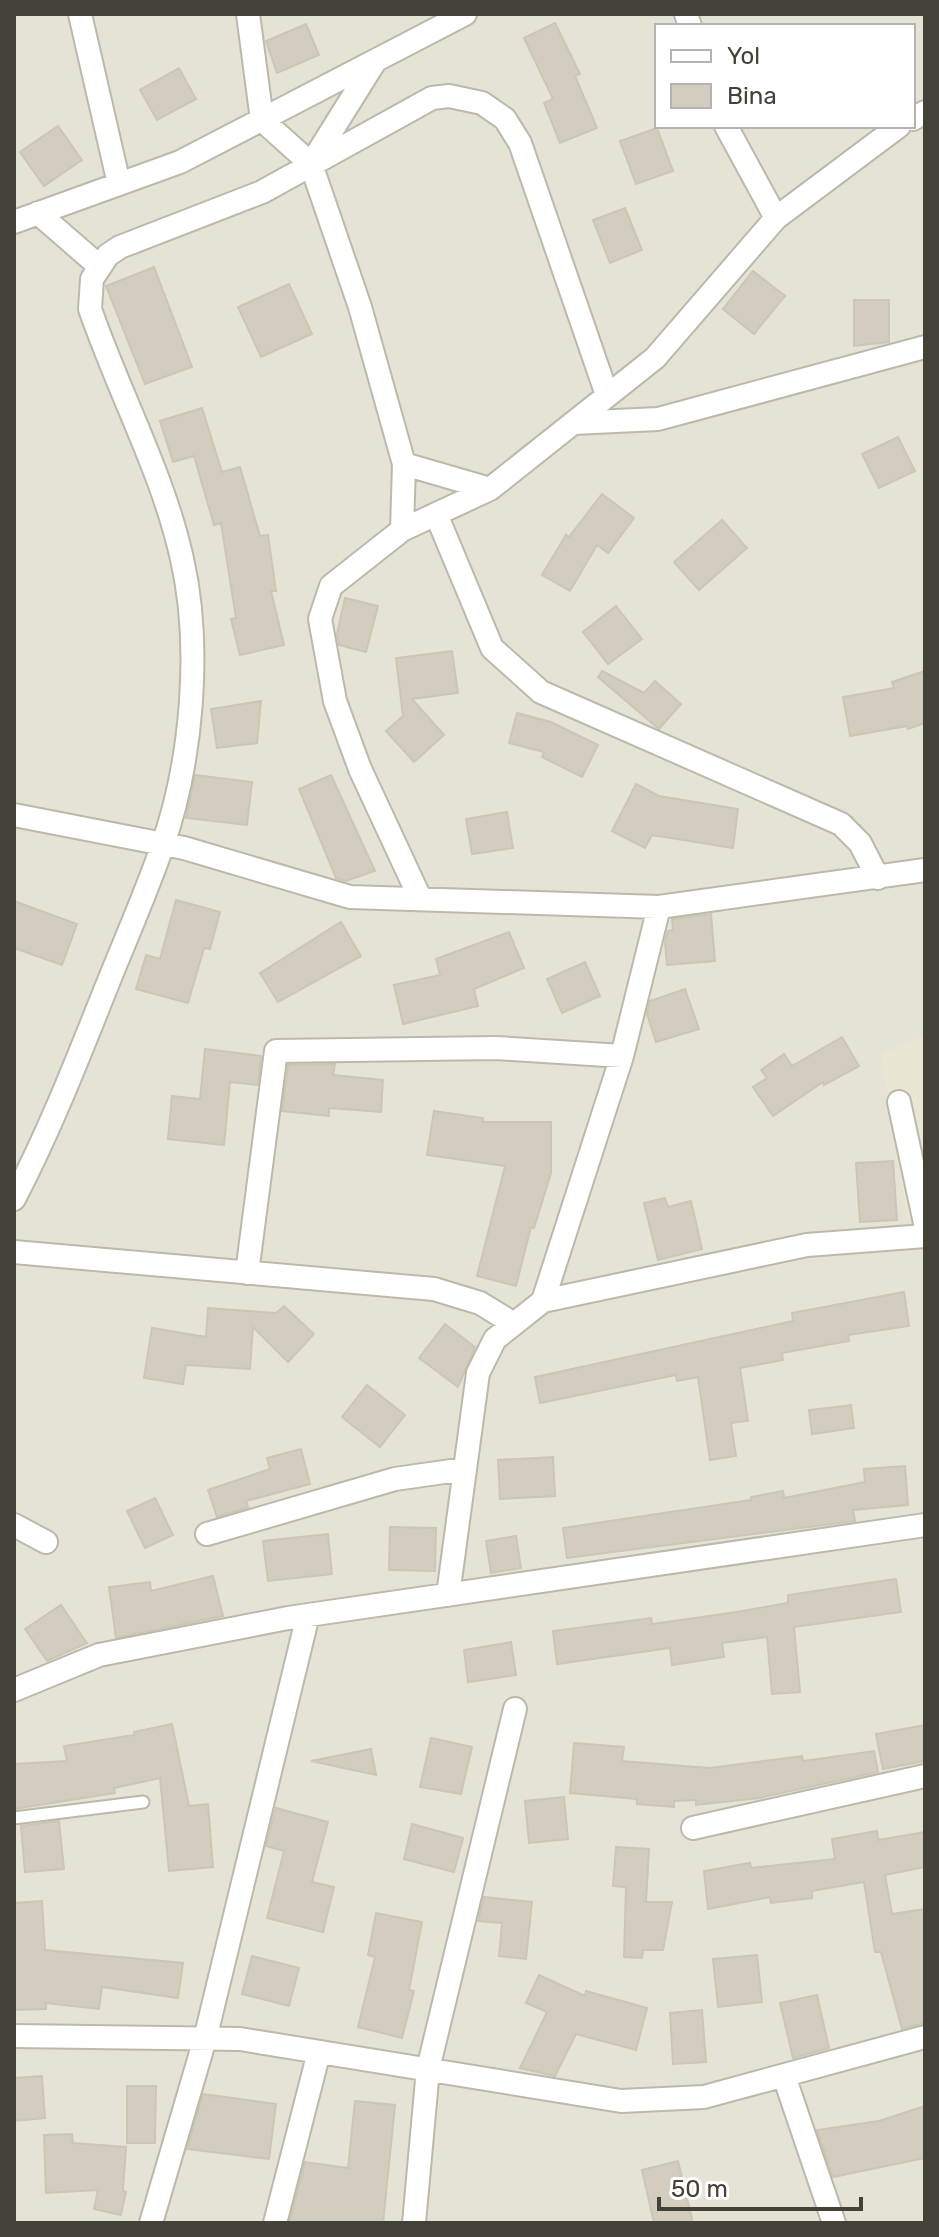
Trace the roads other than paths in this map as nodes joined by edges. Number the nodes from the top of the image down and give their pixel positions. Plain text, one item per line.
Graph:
1 (80, 14) edge
2 (248, 14) edge
3 (465, 14) edge
4 (375, 63) junction
5 (262, 120) junction
6 (727, 128) edge
7 (896, 128) edge
8 (311, 164) junction
9 (119, 184) junction
10 (38, 213) junction
11 (776, 218) junction
12 (14, 222) edge
13 (99, 266) junction
14 (925, 347) edge
15 (607, 395) junction
16 (573, 423) junction
17 (404, 464) junction
18 (490, 489) junction
19 (436, 514) junction
20 (402, 530) junction
21 (14, 815) edge
22 (163, 844) junction
23 (925, 870) edge
24 (878, 878) junction
25 (420, 898) junction
26 (659, 907) junction
27 (622, 1056) junction
28 (899, 1102) dead end
29 (14, 1199) edge
30 (925, 1223) edge
31 (925, 1236) edge
32 (14, 1252) edge
33 (247, 1273) junction
34 (543, 1301) junction
35 (514, 1324) junction
36 (465, 1469) junction
37 (14, 1525) edge
38 (925, 1525) edge
39 (207, 1534) dead end
40 (46, 1542) dead end
41 (448, 1595) junction
42 (308, 1615) junction
43 (14, 1690) edge
44 (515, 1709) dead end
45 (925, 1776) edge
46 (143, 1802) dead end
47 (14, 1818) edge
48 (693, 1828) dead end
49 (14, 2036) edge
50 (925, 2037) edge
51 (205, 2039) junction
52 (319, 2052) junction
53 (428, 2069) junction
54 (784, 2076) junction
55 (151, 2223) edge
56 (275, 2223) edge
57 (414, 2223) edge
58 (834, 2223) edge

1 - 9 street
2 - 5 street
3 - 4 street
4 - 5 street
4 - 8 street
5 - 8 street
5 - 9 street
6 - 11 street
7 - 11 street
8 - 13 street
8 - 15 street
8 - 17 street
9 - 10 street
10 - 12 street
10 - 13 street
11 - 15 street
13 - 22 street
14 - 16 street
15 - 16 street
16 - 18 street
17 - 18 street
17 - 20 street
18 - 19 street
19 - 20 street
19 - 24 street
20 - 25 street
21 - 22 street
22 - 25 street
22 - 29 street
23 - 24 street
24 - 26 street
25 - 26 street
26 - 27 street
27 - 33 street
27 - 34 street
28 - 30 street
31 - 34 street
32 - 33 street
33 - 35 street
34 - 35 street
35 - 36 street
36 - 39 street
36 - 41 street
37 - 40 street
38 - 41 street
41 - 42 street
42 - 43 street
42 - 51 street
44 - 53 street
45 - 48 street
46 - 47 lane
49 - 51 street
50 - 54 street
51 - 52 street
51 - 55 street
52 - 53 street
52 - 56 street
53 - 54 street
53 - 57 street
54 - 58 street

